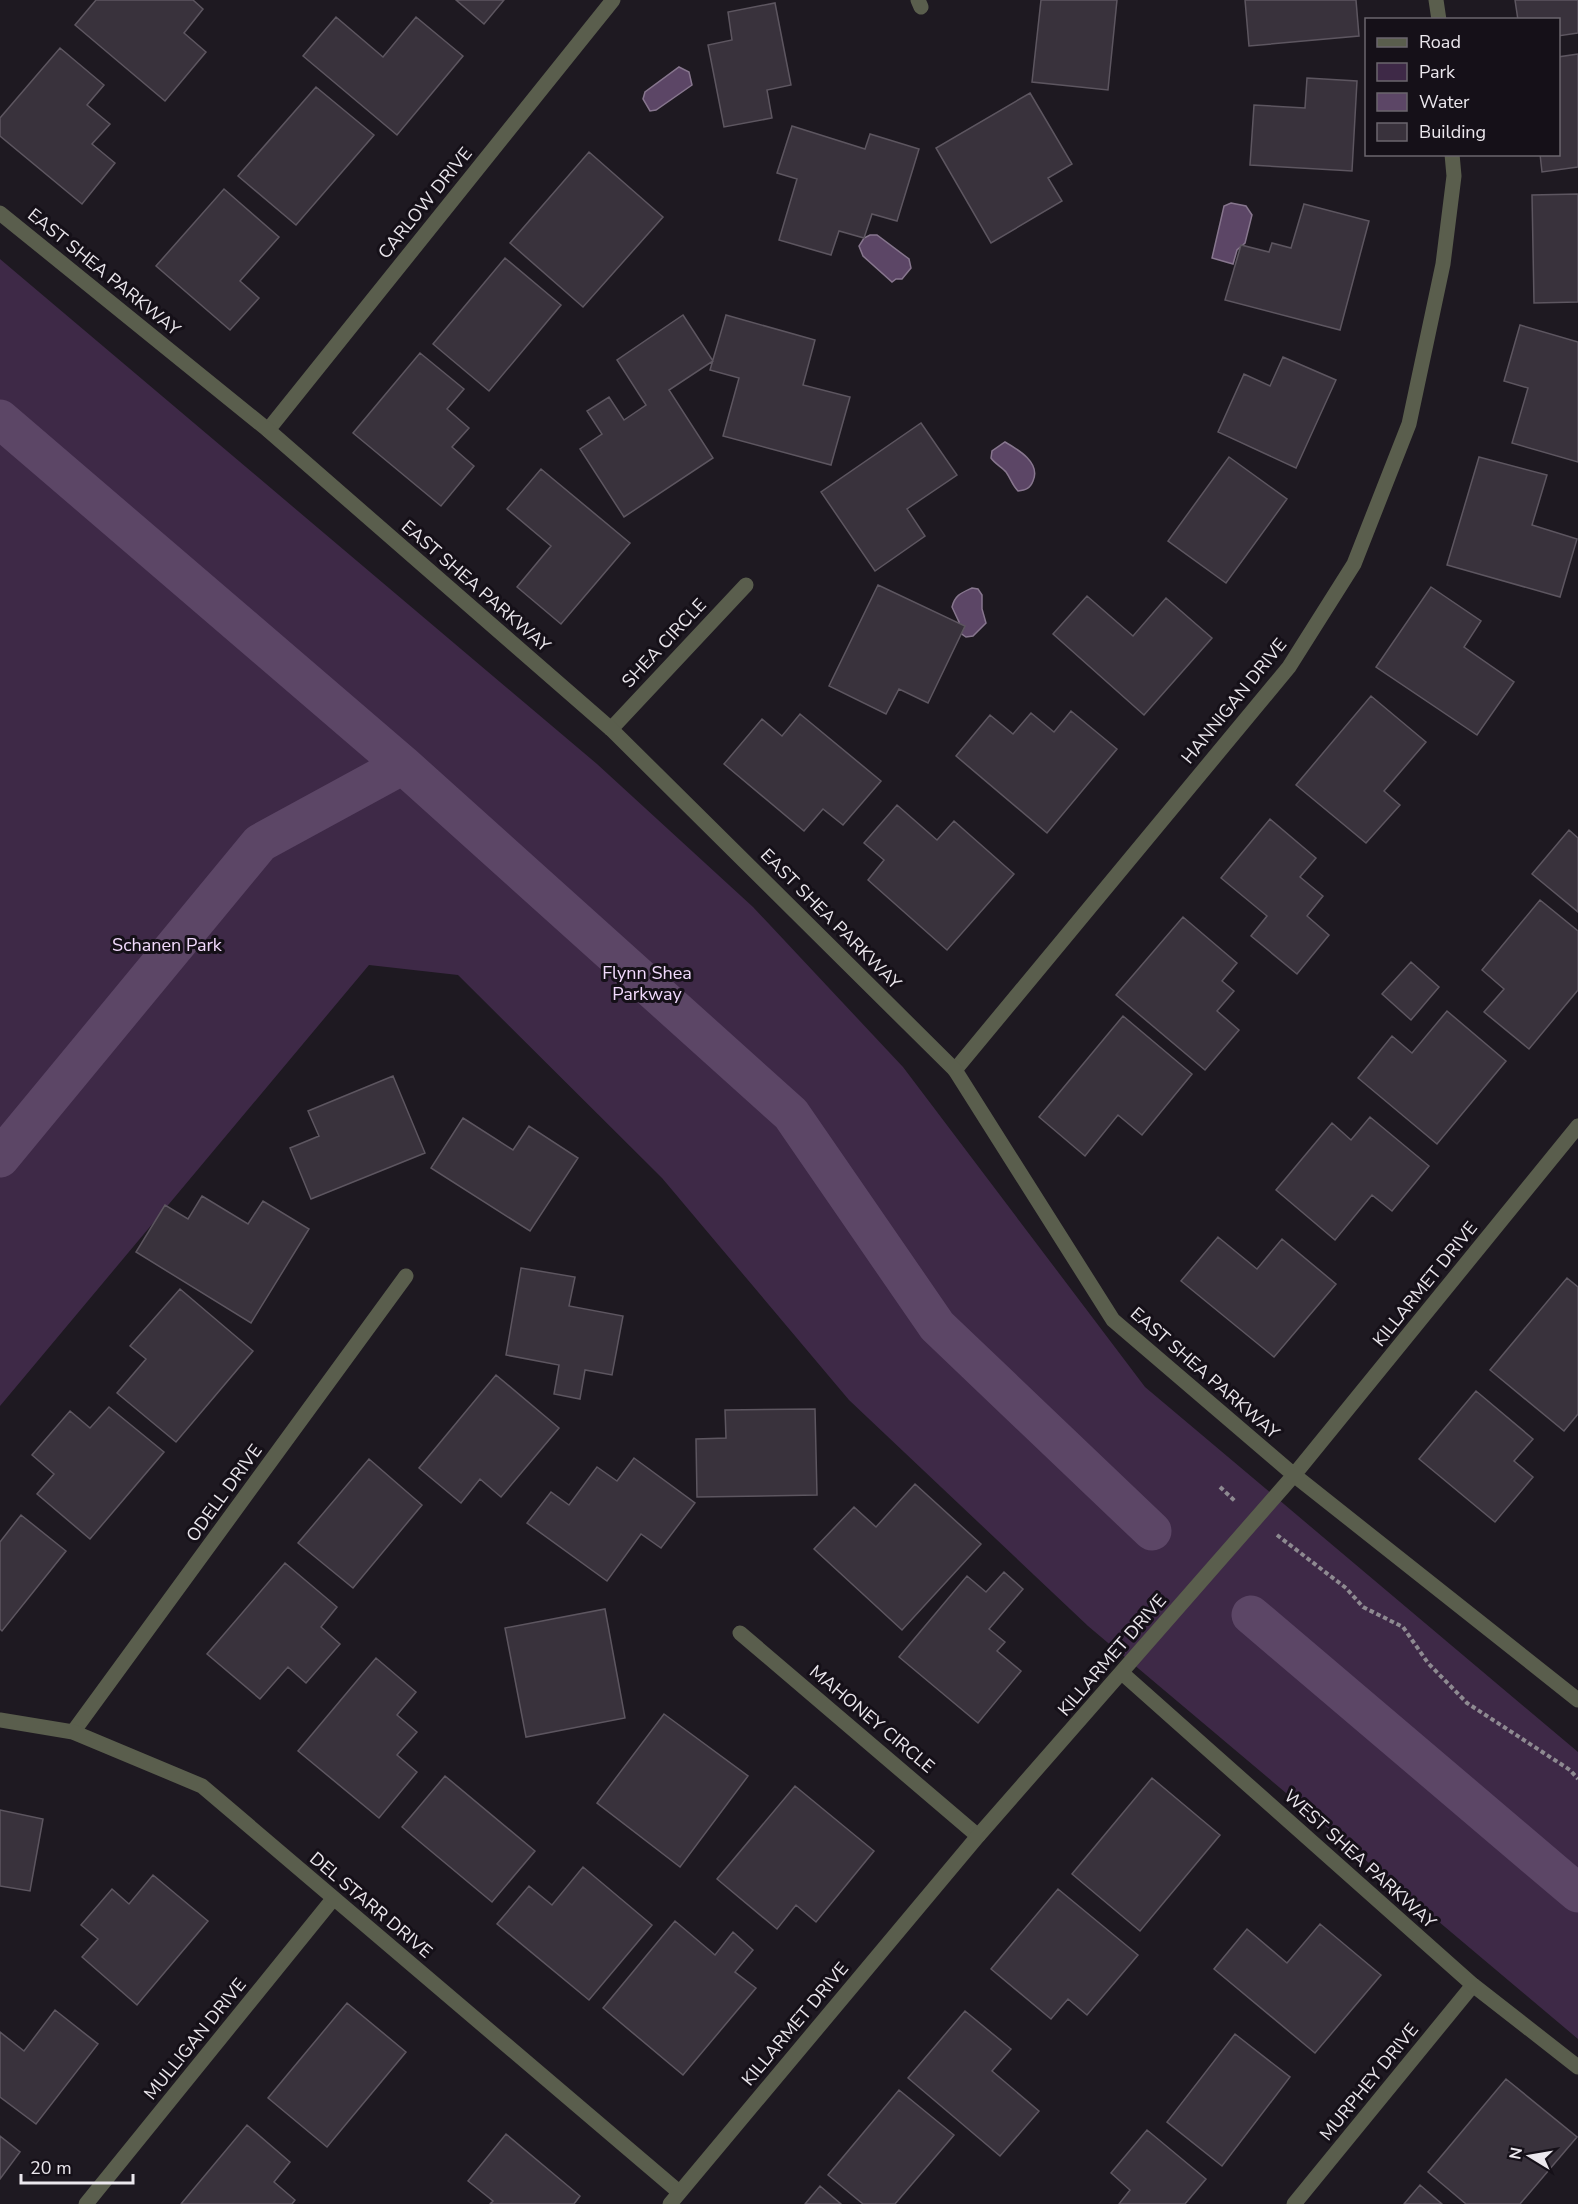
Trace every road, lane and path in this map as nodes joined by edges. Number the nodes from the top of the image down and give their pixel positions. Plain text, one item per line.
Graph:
1 (613, 0) edge
2 (1436, 0) edge
3 (1439, 18) edge
4 (1452, 156) edge
5 (0, 213) edge
6 (268, 430) junction
7 (746, 585) dead end
8 (611, 729) junction
9 (955, 1070) junction
10 (1578, 1126) edge
11 (406, 1276) dead end
12 (1294, 1475) junction
13 (1220, 1487) dead end
14 (1256, 1518) junction
15 (740, 1633) dead end
16 (1122, 1673) junction
17 (1578, 1700) edge
18 (0, 1720) edge
19 (73, 1732) junction
20 (1578, 1779) edge
21 (978, 1836) junction
22 (333, 1899) junction
23 (1473, 1985) junction
24 (1578, 2067) edge
25 (674, 2198) edge
26 (86, 2204) edge
27 (1294, 2204) edge

1 - 6 street, CARLOW DRIVE
2 - 3 street
4 - 9 street, HANNIGAN DRIVE
5 - 6 street, EAST SHEA PARKWAY
6 - 8 street, EAST SHEA PARKWAY
7 - 8 street, SHEA CIRCLE
8 - 9 street, EAST SHEA PARKWAY
9 - 12 street, EAST SHEA PARKWAY
10 - 12 street, KILLARMET DRIVE
11 - 19 street, ODELL DRIVE
12 - 14 street, KILLARMET DRIVE
12 - 17 street, EAST SHEA PARKWAY
13 - 14 path
14 - 16 street, KILLARMET DRIVE
14 - 20 path
15 - 21 street, MAHONEY CIRCLE
16 - 21 street, KILLARMET DRIVE
16 - 23 street, WEST SHEA PARKWAY
18 - 19 street, DEL STARR DRIVE
19 - 22 street, DEL STARR DRIVE
21 - 25 street, KILLARMET DRIVE
22 - 25 street, DEL STARR DRIVE
22 - 26 street, MULLIGAN DRIVE
23 - 24 street, WEST SHEA PARKWAY
23 - 27 street, MURPHEY DRIVE

